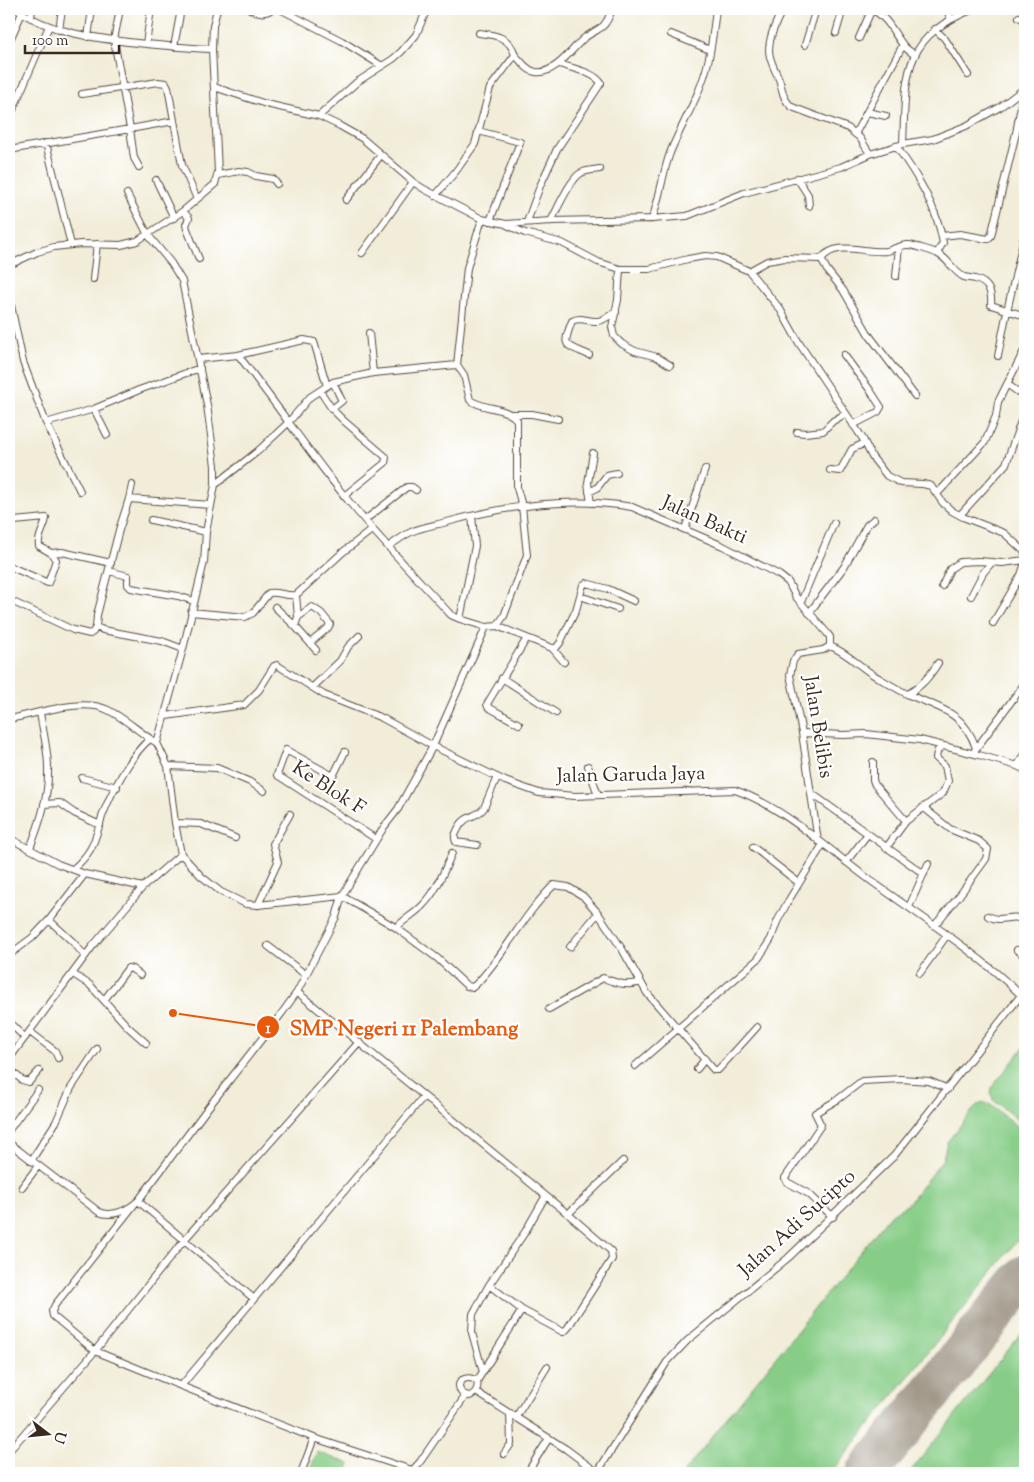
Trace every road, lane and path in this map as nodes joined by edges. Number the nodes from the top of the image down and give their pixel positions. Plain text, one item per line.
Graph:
1 (32, 9) edge
2 (62, 9) edge
3 (92, 9) edge
4 (120, 9) edge
5 (151, 9) edge
6 (181, 9) edge
7 (217, 9) edge
8 (250, 9) edge
9 (272, 9) edge
10 (280, 9) edge
11 (427, 9) edge
12 (612, 9) edge
13 (716, 9) edge
14 (783, 9) edge
15 (816, 9) edge
16 (843, 9) edge
17 (872, 9) edge
18 (947, 9) edge
19 (974, 9) edge
20 (19, 11) edge
21 (31, 18) junction
22 (950, 18) junction
23 (49, 26) junction
24 (935, 29) junction
25 (59, 30) junction
26 (479, 33) dead end
27 (836, 33) dead end
28 (671, 34) dead end
29 (88, 37) junction
30 (859, 38) dead end
31 (114, 40) junction
32 (9, 42) edge
33 (146, 44) junction
34 (805, 45) dead end
35 (903, 45) junction
36 (174, 47) junction
37 (212, 49) junction
38 (710, 50) junction
39 (915, 55) junction
40 (515, 56) junction
41 (559, 64) junction
42 (382, 66) junction
43 (968, 75) dead end
44 (214, 87) junction
45 (123, 88) junction
46 (1025, 88) edge
47 (82, 94) dead end
48 (867, 112) junction
49 (319, 116) junction
50 (886, 116) dead end
51 (9, 118) edge
52 (174, 121) junction
53 (130, 129) junction
54 (478, 131) junction
55 (855, 134) junction
56 (46, 143) junction
57 (899, 145) junction
58 (9, 150) edge
59 (870, 154) junction
60 (382, 156) junction
61 (139, 167) dead end
62 (600, 169) dead end
63 (218, 175) junction
64 (797, 178) junction
65 (156, 180) dead end
66 (412, 182) junction
67 (277, 184) dead end
68 (128, 194) dead end
69 (435, 196) junction
70 (197, 198) junction
71 (346, 200) dead end
72 (809, 206) dead end
73 (183, 211) junction
74 (174, 218) junction
75 (482, 219) junction
76 (652, 219) junction
77 (490, 221) junction
78 (551, 221) junction
79 (528, 222) junction
80 (506, 224) junction
81 (1025, 233) edge
82 (148, 235) junction
83 (942, 236) junction
84 (97, 244) junction
85 (71, 245) junction
86 (899, 247) junction
87 (1024, 247) edge
88 (362, 253) dead end
89 (937, 253) junction
90 (199, 259) dead end
91 (821, 259) junction
92 (9, 265) edge
93 (620, 269) junction
94 (748, 271) junction
95 (896, 276) dead end
96 (93, 279) dead end
97 (9, 296) edge
98 (1006, 311) junction
99 (616, 312) junction
100 (1025, 316) edge
101 (369, 334) dead end
102 (1025, 349) edge
103 (238, 355) junction
104 (589, 355) dead end
105 (844, 355) dead end
106 (998, 356) dead end
107 (198, 359) junction
108 (1023, 360) edge
109 (456, 365) junction
110 (670, 365) dead end
111 (200, 368) junction
112 (373, 373) junction
113 (333, 382) junction
114 (1007, 384) junction
115 (327, 386) junction
116 (320, 391) junction
117 (914, 396) dead end
118 (1025, 397) edge
119 (94, 409) junction
120 (332, 409) junction
121 (512, 414) junction
122 (846, 414) junction
123 (1025, 416) edge
124 (558, 419) dead end
125 (288, 423) junction
126 (46, 424) junction
127 (853, 425) junction
128 (797, 432) dead end
129 (107, 435) dead end
130 (865, 443) junction
131 (593, 453) dead end
132 (705, 469) dead end
133 (830, 470) dead end
134 (617, 473) dead end
135 (132, 485) dead end
136 (215, 485) junction
137 (416, 490) dead end
138 (80, 491) dead end
139 (590, 492) junction
140 (937, 494) junction
141 (344, 496) junction
142 (129, 499) junction
143 (591, 503) junction
144 (211, 505) junction
145 (522, 506) junction
146 (472, 516) junction
147 (960, 516) junction
148 (874, 518) dead end
149 (151, 520) dead end
150 (365, 520) junction
151 (834, 522) dead end
152 (9, 526) edge
153 (373, 529) junction
154 (685, 529) junction
155 (206, 532) junction
156 (388, 546) junction
157 (1025, 552) edge
158 (51, 553) junction
159 (992, 562) junction
160 (1025, 562) edge
161 (111, 563) junction
162 (9, 566) edge
163 (109, 571) junction
164 (942, 586) dead end
165 (296, 595) junction
166 (580, 596) junction
167 (971, 596) dead end
168 (9, 600) edge
169 (194, 601) junction
170 (634, 601) dead end
171 (801, 602) junction
172 (275, 607) dead end
173 (618, 609) dead end
174 (191, 612) junction
175 (809, 613) junction
176 (298, 617) junction
177 (460, 620) junction
178 (993, 623) dead end
179 (295, 626) junction
180 (497, 626) junction
181 (96, 627) junction
182 (486, 627) junction
183 (359, 636) dead end
184 (527, 638) junction
185 (310, 643) junction
186 (830, 646) junction
187 (552, 648) junction
188 (183, 649) junction
189 (316, 650) dead end
190 (564, 662) dead end
191 (938, 662) dead end
192 (502, 678) junction
193 (1025, 683) edge
194 (313, 687) junction
195 (908, 694) junction
196 (40, 713) junction
197 (556, 713) dead end
198 (166, 716) junction
199 (9, 719) edge
200 (519, 724) dead end
201 (802, 732) junction
202 (154, 741) junction
203 (433, 746) junction
204 (941, 746) junction
205 (974, 751) junction
206 (345, 752) dead end
207 (1025, 754) edge
208 (873, 762) dead end
209 (168, 766) junction
210 (588, 766) dead end
211 (1017, 766) junction
212 (1025, 770) edge
213 (497, 777) junction
214 (82, 778) dead end
215 (116, 786) junction
216 (264, 791) dead end
217 (811, 793) junction
218 (598, 795) junction
219 (44, 804) junction
220 (923, 807) junction
221 (290, 814) dead end
222 (906, 821) junction
223 (175, 823) junction
224 (100, 824) junction
225 (868, 835) junction
226 (9, 838) edge
227 (235, 838) dead end
228 (376, 839) junction
229 (820, 843) junction
230 (477, 845) dead end
231 (753, 847) dead end
232 (30, 848) junction
233 (886, 848) junction
234 (452, 853) dead end
235 (181, 854) junction
236 (846, 862) junction
237 (928, 864) dead end
238 (73, 870) junction
239 (85, 874) junction
240 (924, 874) junction
241 (799, 883) junction
242 (143, 887) junction
243 (342, 896) junction
244 (258, 905) junction
245 (909, 907) junction
246 (598, 913) junction
247 (988, 916) dead end
248 (49, 920) junction
249 (1025, 921) edge
250 (935, 925) junction
251 (396, 928) junction
252 (948, 935) junction
253 (268, 946) dead end
254 (570, 947) dead end
255 (1017, 950) dead end
256 (9, 955) edge
257 (84, 956) junction
258 (1025, 956) edge
259 (73, 974) junction
260 (920, 974) dead end
261 (140, 975) dead end
262 (306, 975) junction
263 (641, 982) junction
264 (297, 992) junction
265 (1023, 992) edge
266 (105, 999) junction
267 (549, 1009) dead end
268 (9, 1022) edge
269 (758, 1027) dead end
270 (678, 1029) junction
271 (30, 1032) junction
272 (25, 1038) junction
273 (359, 1042) junction
274 (146, 1043) dead end
275 (97, 1049) dead end
276 (58, 1058) dead end
277 (9, 1059) edge
278 (705, 1059) junction
279 (634, 1066) dead end
280 (9, 1069) edge
281 (697, 1069) dead end
282 (39, 1071) dead end
283 (948, 1089) junction
284 (38, 1090) dead end
285 (424, 1096) junction
286 (9, 1130) edge
287 (9, 1143) edge
288 (32, 1161) junction
289 (623, 1161) dead end
290 (38, 1166) junction
291 (22, 1187) dead end
292 (545, 1197) junction
293 (136, 1203) junction
294 (568, 1214) junction
295 (833, 1217) junction
296 (185, 1239) junction
297 (489, 1285) junction
298 (253, 1298) junction
299 (522, 1310) junction
300 (96, 1351) junction
301 (547, 1367) dead end
302 (483, 1372) junction
303 (477, 1381) junction
304 (181, 1386) junction
305 (476, 1392) junction
306 (466, 1395) junction
307 (513, 1415) junction
308 (314, 1438) junction
309 (549, 1438) junction
310 (9, 1451) edge
311 (504, 1454) dead end
312 (411, 1472) edge
313 (301, 1473) edge
314 (528, 1473) edge
315 (597, 1473) edge

1 - 21 street
2 - 25 street
3 - 29 street
4 - 31 street
5 - 33 street
6 - 36 street
7 - 37 street
8 - 9 street
10 - 42 street
11 - 42 street
12 - 41 street
13 - 38 street
14 - 55 street
15 - 34 street
16 - 27 street
17 - 30 street
17 - 35 street
18 - 22 street
19 - 22 street
20 - 21 street
20 - 32 street
21 - 23 street
22 - 24 street
23 - 25 street
23 - 51 street
24 - 39 street
24 - 43 street
25 - 29 street
26 - 40 street
28 - 38 street
29 - 31 street
31 - 33 street
31 - 45 street
33 - 36 street
35 - 39 street
35 - 48 street
36 - 37 street
37 - 44 street
38 - 76 street
39 - 57 street
40 - 41 street
40 - 54 street
41 - 79 street
42 - 49 street
44 - 49 street
44 - 63 street
45 - 47 street
45 - 52 street
45 - 53 street
46 - 57 street
46 - 83 street
48 - 50 street
48 - 55 street
49 - 60 street
52 - 53 street
52 - 70 street
53 - 56 street
53 - 61 street
54 - 69 street
54 - 77 street
55 - 59 street
56 - 58 street
56 - 85 street
57 - 59 street
57 - 83 street
59 - 64 street
60 - 66 street
60 - 71 street
62 - 78 street
63 - 67 street
63 - 70 street
64 - 72 street
64 - 76 street
65 - 74 street
66 - 69 street
66 - 88 street
68 - 82 street
69 - 75 street
70 - 73 street
73 - 74 street
73 - 90 street
74 - 82 street
75 - 77 street
75 - 109 street
76 - 78 street
77 - 80 street
78 - 79 street
79 - 80 street
80 - 93 street
81 - 87 street
82 - 84 street
82 - 107 street
83 - 89 street
84 - 85 street
84 - 96 street
85 - 92 street
86 - 89 street
86 - 91 street
86 - 95 street
87 - 98 street
89 - 98 street
91 - 94 street
91 - 117 street
93 - 94 street
93 - 99 street
94 - 122 street
97 - 126 street
98 - 100 street
98 - 106 street
99 - 104 street
99 - 110 street
101 - 112 street
102 - 108 street
103 - 107 street
103 - 115 street
103 - 125 street
105 - 127 street
107 - 111 street
108 - 114 street
109 - 112 street
109 - 121 street
111 - 119 street
111 - 136 street
112 - 113 street
113 - 115 street
113 - 120 street
114 - 118 street
114 - 140 street
115 - 116 street
116 - 120 street
116 - 125 street
119 - 126 street
119 - 129 street
120 - 141 street
121 - 124 street
121 - 145 street
122 - 127 street
122 - 128 street
123 - 147 street
125 - 136 street
125 - 141 street
126 - 138 street
127 - 130 street
130 - 133 street
130 - 140 street
131 - 139 street
132 - 154 street
134 - 139 street
135 - 142 street
136 - 144 street
137 - 150 street
139 - 143 street
140 - 147 street
141 - 150 street
142 - 144 street
142 - 161 street
143 - 145 street, Jalan Bakti
143 - 154 street, Jalan Bakti
144 - 155 street
145 - 146 street, Jalan Bakti
145 - 180 street
146 - 156 street, Jalan Bakti
146 - 177 street
147 - 157 street
148 - 175 street
149 - 155 street
150 - 153 street
151 - 171 street
152 - 158 street
153 - 156 street
153 - 165 street
154 - 171 street, Jalan Bakti
155 - 169 street
156 - 177 street
158 - 161 street
158 - 162 street
159 - 160 street
159 - 164 street
159 - 167 street
160 - 178 street
161 - 163 street
163 - 169 street
163 - 181 street
165 - 174 street
165 - 176 street
166 - 170 street
166 - 173 street
166 - 187 street
168 - 181 street
169 - 174 street
171 - 175 street, Jalan Bakti
172 - 179 street
174 - 188 street
175 - 186 street, Jalan Bakti
176 - 179 street
176 - 185 street
177 - 182 street
179 - 185 street
180 - 182 street
180 - 184 street
181 - 188 street
182 - 203 street
183 - 194 street
184 - 187 street
184 - 192 street
185 - 189 street
186 - 195 street
186 - 201 street, Jalan Belibis
187 - 190 street
188 - 198 street
191 - 195 street
192 - 197 street
192 - 200 street
193 - 205 street
194 - 198 street, Jalan Garuda Jaya
194 - 203 street, Jalan Garuda Jaya
195 - 205 street
196 - 199 street
196 - 202 street
196 - 219 street
198 - 202 street
201 - 204 street
201 - 217 street, Jalan Belibis
202 - 209 street
202 - 215 street
203 - 213 street, Jalan Garuda Jaya
203 - 228 street
204 - 205 street
204 - 220 street
205 - 211 street
206 - 228 street, Ke Blok F
207 - 211 street
208 - 222 street
209 - 216 street
209 - 223 street
210 - 218 street
211 - 212 street
213 - 218 street, Jalan Garuda Jaya
213 - 230 street
214 - 215 street
215 - 224 street
217 - 225 street
217 - 229 street, Jalan Belibis
218 - 229 street, Jalan Garuda Jaya
219 - 224 street
219 - 232 street
220 - 222 street
220 - 250 street
221 - 244 street
222 - 233 street
223 - 227 street
223 - 235 street
224 - 238 street
225 - 233 street
225 - 236 street
226 - 232 street
228 - 243 street
229 - 236 street, Jalan Garuda Jaya
229 - 241 street
231 - 241 street
232 - 238 street
233 - 240 street
234 - 251 street
235 - 242 street
235 - 244 street
236 - 245 street, Jalan Garuda Jaya
237 - 240 street
238 - 239 street
239 - 242 street
239 - 248 street
240 - 245 street
241 - 270 street
242 - 257 street
243 - 244 street
243 - 251 street
243 - 262 street
245 - 250 street, Jalan Garuda Jaya
246 - 251 street
246 - 254 street
246 - 263 street
247 - 249 street
248 - 256 street
248 - 257 street
250 - 252 street, Jalan Garuda Jaya
252 - 260 street
252 - 265 street, Jalan Garuda Jaya
253 - 262 street
255 - 258 street
257 - 259 street
259 - 266 street
259 - 271 street
261 - 266 street
262 - 264 street
263 - 267 street
263 - 270 street
264 - 273 street
264 - 293 street
265 - 283 street, Jalan Adi Sucipto
266 - 274 street
268 - 272 street
269 - 278 street
270 - 278 street
270 - 279 street
271 - 272 street
271 - 276 street
272 - 277 street
273 - 285 street
273 - 296 street
275 - 288 street
278 - 281 street
280 - 282 street
283 - 295 street, Jalan Adi Sucipto
283 - 295 street
284 - 286 street
285 - 292 street
285 - 298 street
287 - 288 street
288 - 290 street
289 - 294 street
290 - 291 street
290 - 293 street
292 - 294 street
292 - 297 street
293 - 296 street
293 - 300 street
294 - 299 street
295 - 315 street, Jalan Adi Sucipto
296 - 298 street
296 - 300 street
297 - 299 street
297 - 302 street
298 - 304 street
299 - 302 street
300 - 304 street
300 - 310 street
301 - 307 street
302 - 303 street
303 - 305 street
303 - 306 street
304 - 308 street
305 - 306 street
305 - 307 street
306 - 312 street
307 - 309 street
307 - 311 street
308 - 312 street
308 - 313 street
309 - 314 street
309 - 315 street

